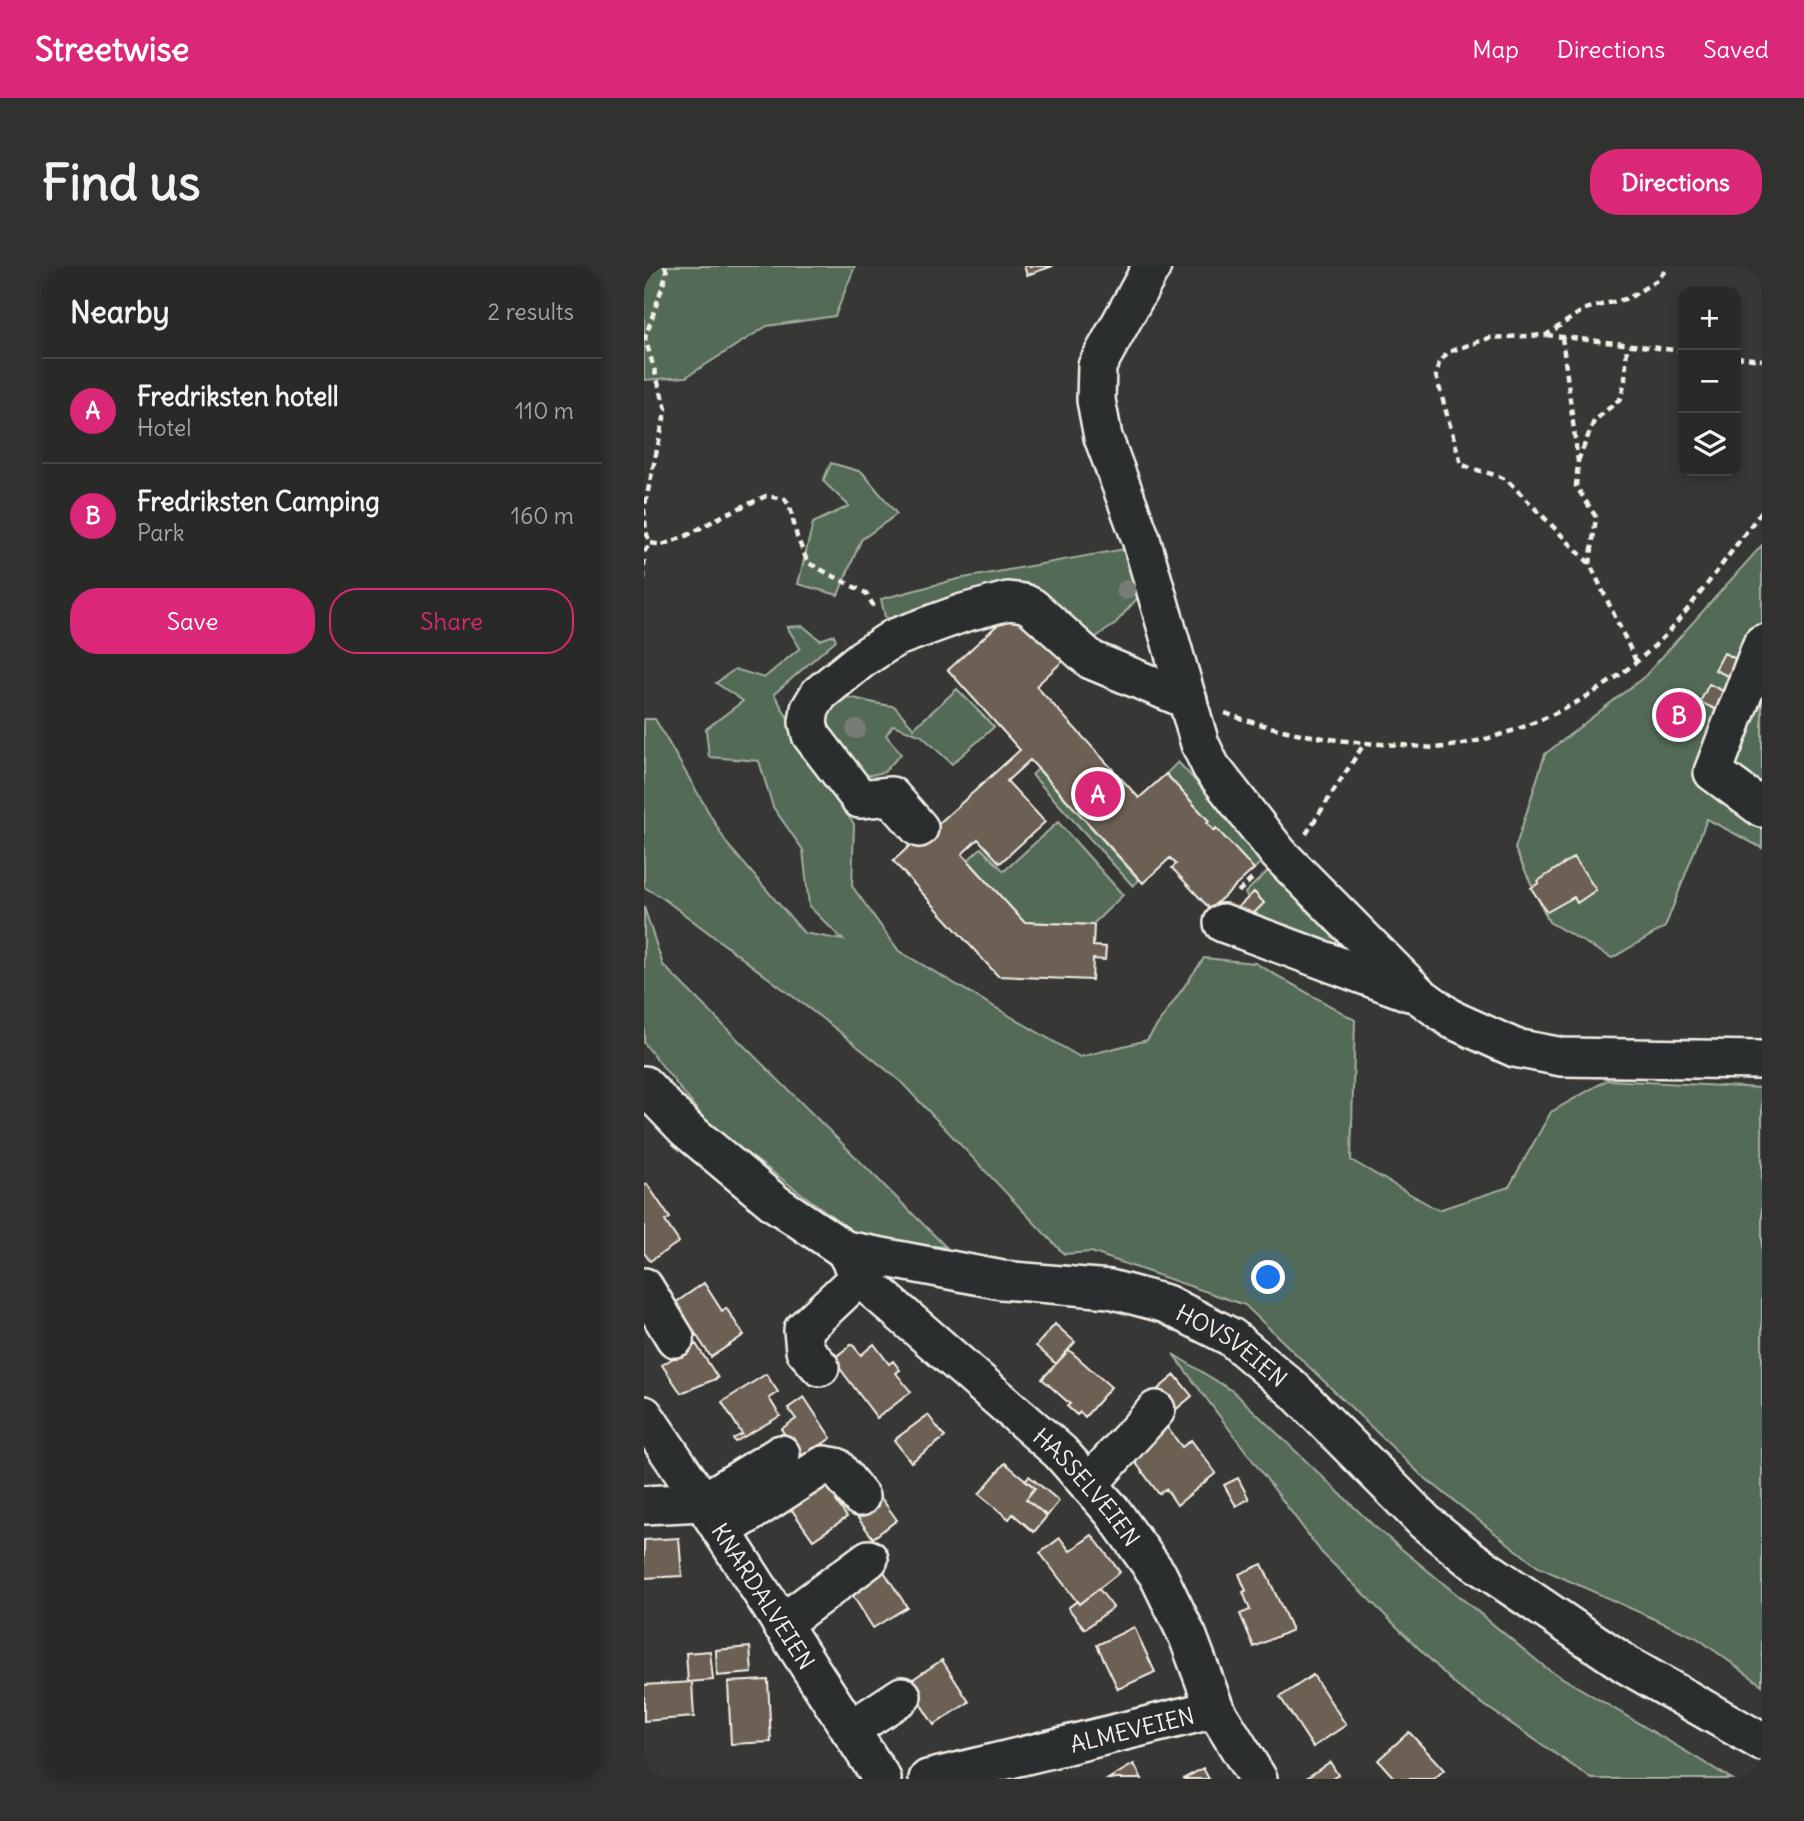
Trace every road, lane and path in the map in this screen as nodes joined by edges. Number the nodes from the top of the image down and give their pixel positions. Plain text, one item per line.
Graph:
1 (665, 266) edge
2 (1152, 266) edge
3 (1665, 266) edge
4 (1546, 335) junction
5 (1562, 337) junction
6 (1628, 345) junction
7 (1678, 350) edge
8 (1741, 358) edge
9 (1762, 360) edge
10 (1578, 462) junction
11 (1762, 511) edge
12 (650, 543) junction
13 (644, 552) edge
14 (644, 560) edge
15 (1590, 564) junction
16 (644, 579) edge
17 (894, 638) junction
18 (1762, 644) edge
19 (1636, 660) junction
20 (1188, 700) junction
21 (1364, 744) junction
22 (1762, 808) edge
23 (919, 828) dead end
24 (1287, 863) junction
25 (1223, 922) dead end
26 (1420, 996) junction
27 (1762, 1060) edge
28 (644, 1084) edge
29 (852, 1263) junction
30 (644, 1287) edge
31 (675, 1338) dead end
32 (820, 1367) dead end
33 (1156, 1410) dead end
34 (644, 1415) edge
35 (781, 1454) dead end
36 (1088, 1484) junction
37 (860, 1497) dead end
38 (644, 1505) edge
39 (712, 1517) junction
40 (869, 1559) dead end
41 (781, 1624) junction
42 (902, 1696) dead end
43 (1215, 1709) junction
44 (850, 1730) junction
45 (1762, 1742) edge
46 (882, 1779) edge
47 (928, 1779) edge
48 (1258, 1779) edge

1 - 12 path
2 - 20 street
3 - 4 path
4 - 5 path
4 - 15 path
5 - 6 path
5 - 10 path
6 - 7 path
6 - 10 path
8 - 9 path
10 - 15 path
11 - 19 path
12 - 13 path
12 - 17 path
14 - 16 path
15 - 19 path
17 - 20 street
17 - 23 street
18 - 22 street
19 - 21 path
20 - 21 path
20 - 24 street
21 - 24 path
24 - 26 street
25 - 26 street
26 - 27 street
28 - 29 street, HOVSVEIEN
29 - 32 street
29 - 36 street, HASSELVEIEN
29 - 45 street, HOVSVEIEN
30 - 31 street
33 - 36 street
34 - 39 street, KNARDALVEIEN
35 - 39 street
36 - 43 street, HASSELVEIEN
37 - 39 street
38 - 39 street
39 - 41 street, KNARDALVEIEN
40 - 41 street
41 - 44 street, KNARDALVEIEN
42 - 44 street
43 - 47 street, ALMEVEIEN
43 - 48 street, HASSELVEIEN
44 - 46 street, KNARDALVEIEN

